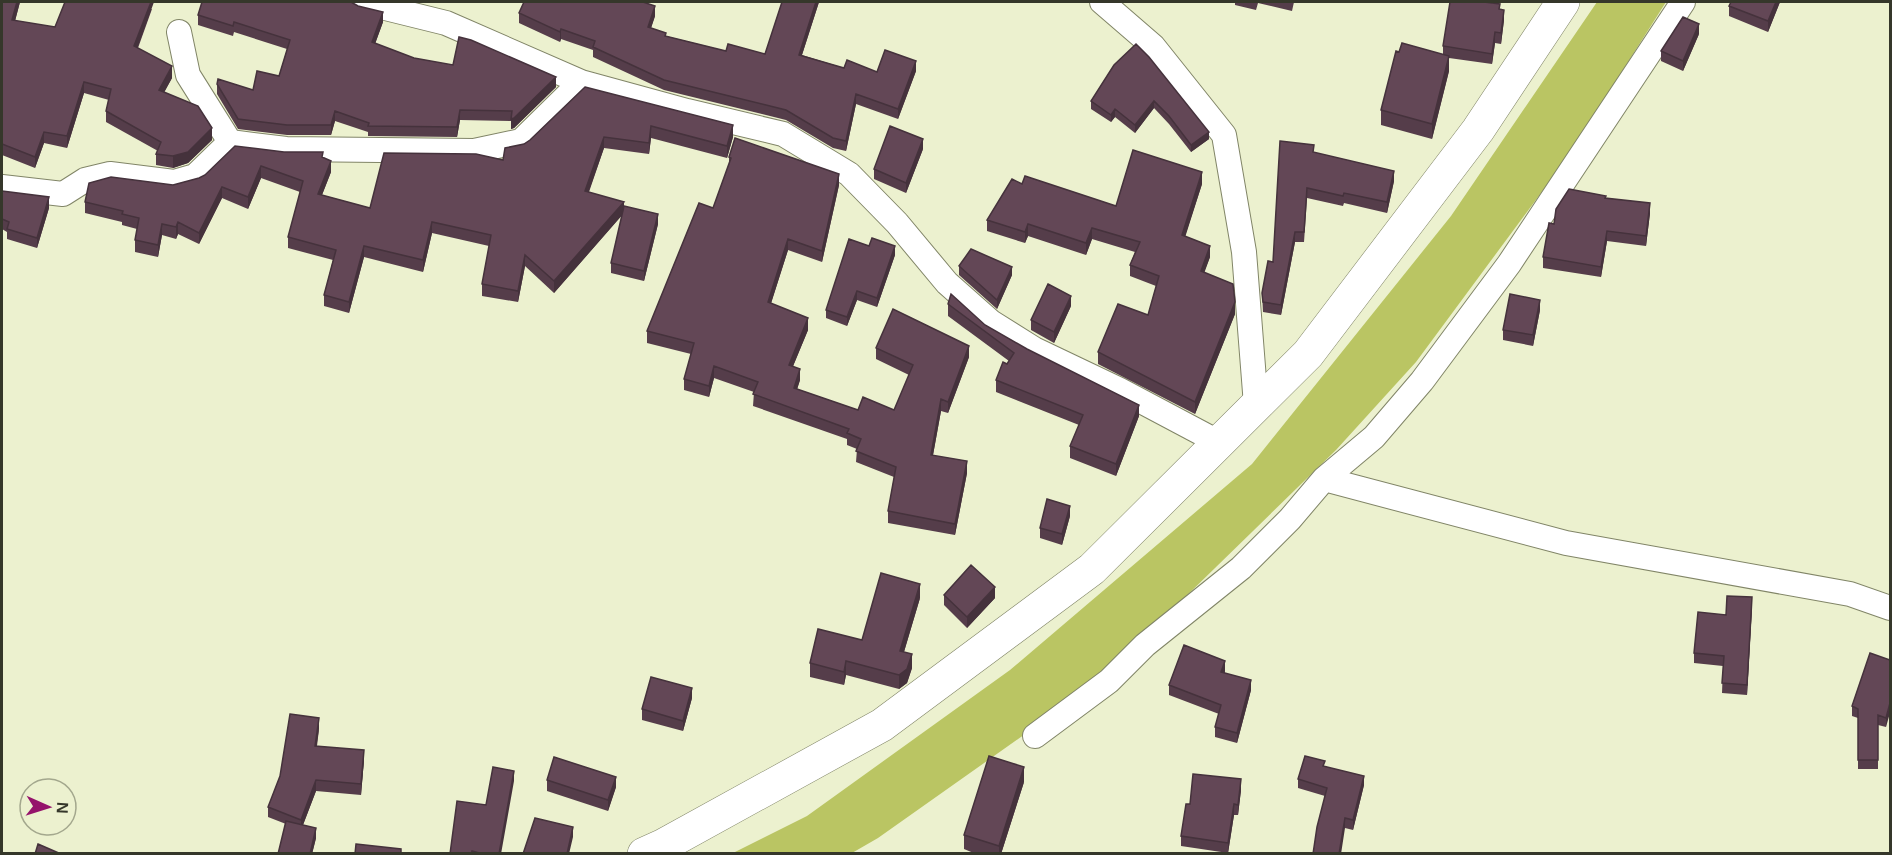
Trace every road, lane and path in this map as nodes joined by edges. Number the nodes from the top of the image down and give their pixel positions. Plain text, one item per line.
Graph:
1 (361, 2) edge
2 (1102, 2) edge
3 (1563, 2) edge
4 (1683, 2) edge
5 (179, 32) dead end
6 (581, 82) junction
7 (230, 141) junction
8 (2, 188) edge
9 (1256, 405) junction
10 (1218, 442) junction
11 (1324, 478) junction
12 (1890, 609) edge
13 (1035, 736) dead end
14 (644, 854) edge

1 - 6 street
2 - 9 street
3 - 9 main road
4 - 11 street
5 - 7 street
6 - 7 street
6 - 10 street
7 - 8 street
9 - 10 main road
10 - 14 main road
11 - 12 street
11 - 13 street

